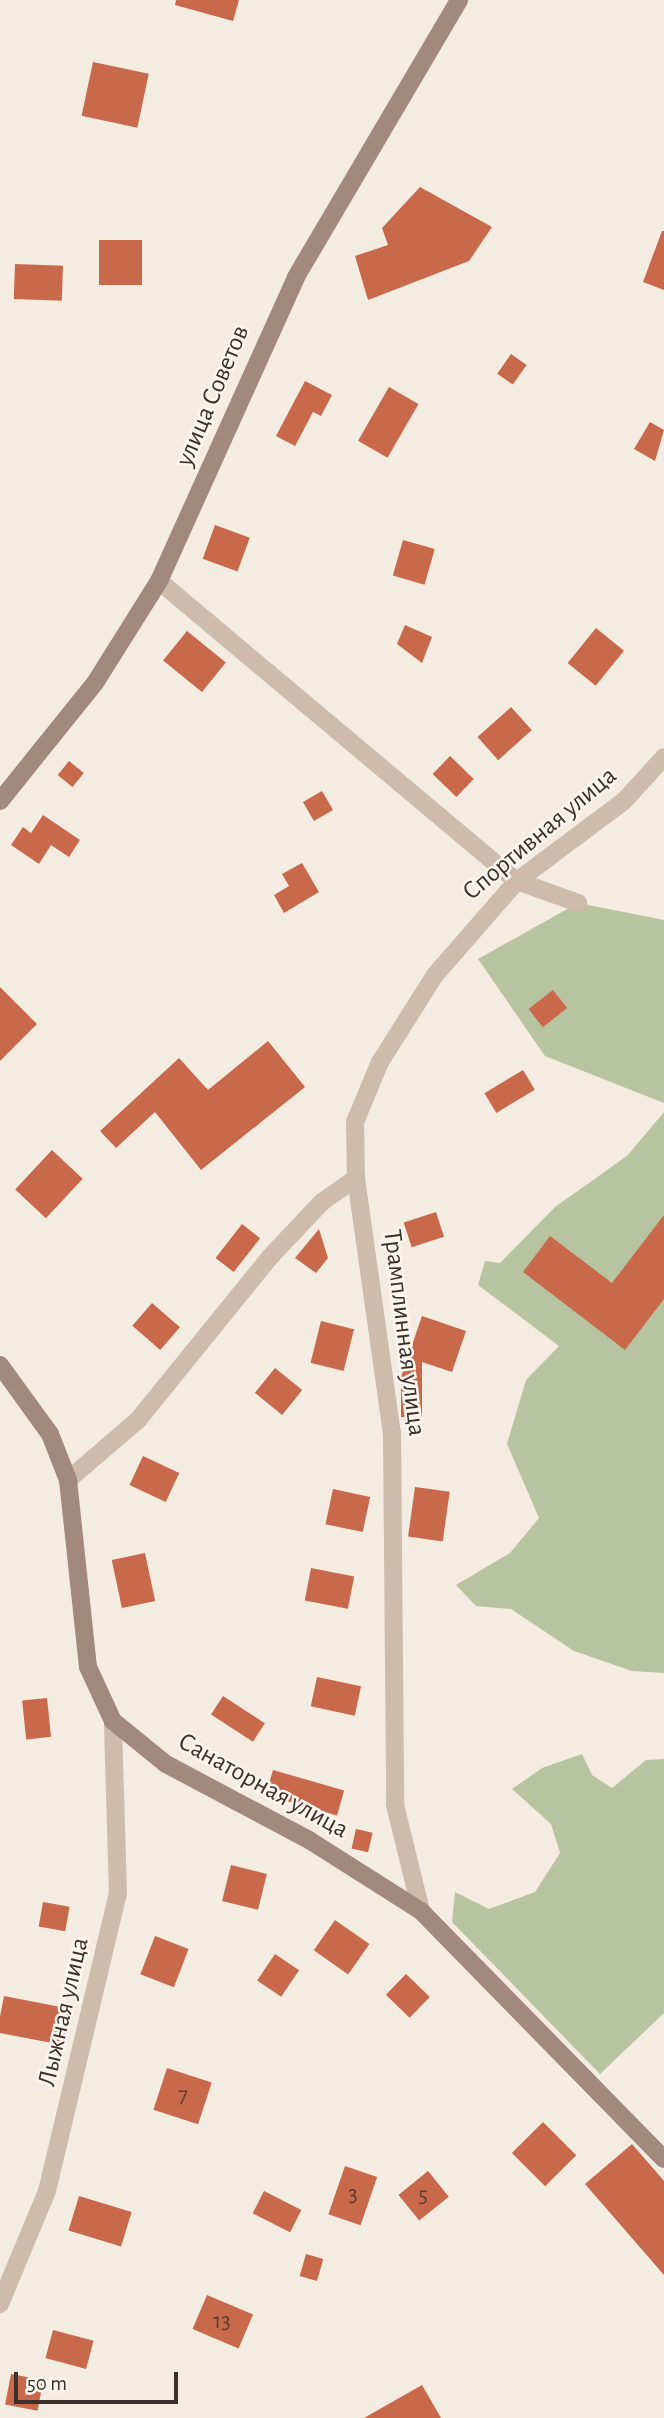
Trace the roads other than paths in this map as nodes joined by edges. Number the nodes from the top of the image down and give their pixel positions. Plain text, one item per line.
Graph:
1 (459, 0) edge
2 (159, 581) junction
3 (664, 757) edge
4 (0, 801) edge
5 (517, 881) junction
6 (578, 903) dead end
7 (356, 1178) junction
8 (0, 1365) edge
9 (68, 1480) junction
10 (113, 1721) junction
11 (421, 1911) junction
12 (664, 2159) edge
13 (0, 2304) edge

1 - 2 street, улица Советов
2 - 4 street, улица Советов
2 - 5 street
3 - 5 street, Спортивная улица
5 - 6 street
5 - 7 street, Спортивная улица
7 - 9 street
7 - 11 street, Трамплинная улица
8 - 9 street, Санаторная улица
9 - 10 street, Санаторная улица
10 - 11 street, Санаторная улица
10 - 13 street, Лыжная улица
11 - 12 street, Санаторная улица

